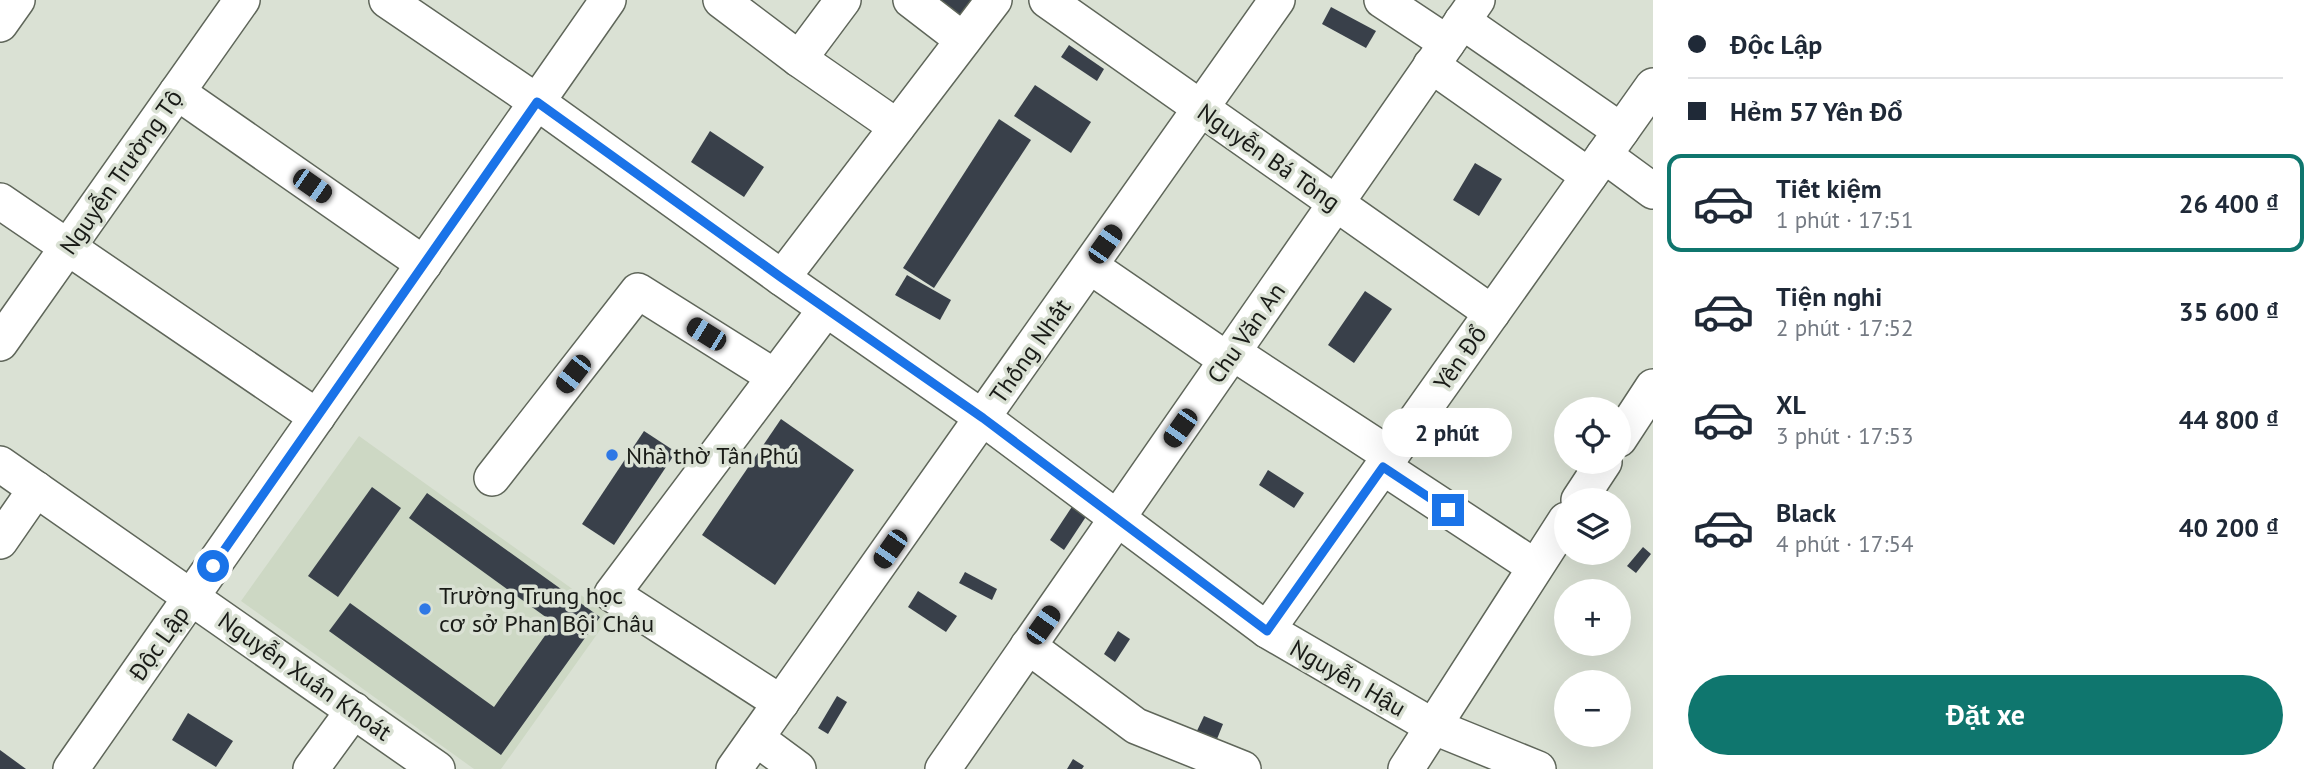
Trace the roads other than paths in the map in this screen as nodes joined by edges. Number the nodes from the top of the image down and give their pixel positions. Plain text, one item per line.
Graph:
1 (16, 0) edge
2 (242, 0) edge
3 (387, 0) edge
4 (608, 0) edge
5 (722, 0) edge
6 (843, 0) edge
7 (911, 0) edge
8 (994, 0) edge
9 (1277, 0) edge
10 (1382, 0) edge
11 (1062, 4) edge
12 (0, 24) edge
13 (1454, 32) edge
14 (964, 40) junction
15 (799, 58) junction
16 (1653, 86) edge
17 (177, 92) junction
18 (537, 102) junction
19 (1201, 108) junction
20 (897, 127) junction
21 (1605, 154) junction
22 (1653, 191) edge
23 (0, 201) edge
24 (1335, 203) junction
25 (67, 248) junction
26 (424, 264) junction
27 (1090, 266) junction
28 (782, 278) junction
29 (826, 309) junction
30 (1492, 313) junction
31 (0, 343) edge
32 (1229, 356) junction
33 (775, 376) junction
34 (317, 417) junction
35 (983, 418) junction
36 (1387, 462) junction
37 (0, 464) edge
38 (492, 478) dead end
39 (36, 489) junction
40 (1117, 518) junction
41 (1554, 538) edge
42 (0, 541) edge
43 (1535, 567) junction
44 (191, 597) junction
45 (1267, 631) junction
46 (1028, 646) junction
47 (780, 703) junction
48 (354, 710) junction
49 (1432, 726) junction
50 (756, 738) junction
51 (71, 769) edge
52 (311, 769) edge
53 (437, 769) edge
54 (734, 769) edge
55 (798, 769) edge
56 (943, 769) edge
57 (1243, 769) edge
58 (1406, 769) edge
59 (1538, 769) edge

1 - 12 street
2 - 17 street, Nguyễn Trường Tộ
3 - 18 street, Nguyễn Hậu
4 - 18 street, Độc Lập
5 - 15 street
6 - 15 street
7 - 14 street
8 - 14 street
9 - 19 street, Thống Nhất
10 - 13 street
11 - 19 street, Nguyễn Bá Tòng
13 - 21 street
13 - 21 street
13 - 24 street, Chu Văn An
14 - 20 street
15 - 20 street
16 - 21 street, Yên Đổ
17 - 25 street, Nguyễn Trường Tộ
17 - 26 street
18 - 26 street, Độc Lập
18 - 28 street, Nguyễn Hậu
19 - 24 street, Nguyễn Bá Tòng
19 - 27 street, Thống Nhất
20 - 28 street
21 - 22 street
21 - 30 street, Yên Đổ
23 - 25 street
24 - 30 street, Nguyễn Bá Tòng
24 - 32 street, Chu Văn An
25 - 31 street, Nguyễn Trường Tộ
25 - 34 street
26 - 34 street, Độc Lập
27 - 32 street
27 - 35 street, Thống Nhất
28 - 29 street, Nguyễn Hậu
29 - 33 street
29 - 35 street, Nguyễn Hậu
30 - 36 street, Yên Đổ
32 - 36 street
32 - 40 street, Chu Văn An
33 - 38 street
33 - 47 street
34 - 44 street, Độc Lập
35 - 40 street, Nguyễn Hậu
35 - 47 street, Thống Nhất
36 - 43 street
36 - 45 street, Yên Đổ
37 - 39 street, Nguyễn Xuân Khoát
39 - 42 street
39 - 44 street, Nguyễn Xuân Khoát
40 - 45 street, Nguyễn Hậu
40 - 46 street, Chu Văn An
41 - 43 street
43 - 49 street
44 - 48 street, Nguyễn Xuân Khoát
44 - 51 street, Độc Lập
45 - 49 street, Nguyễn Hậu
46 - 56 street, Chu Văn An
46 - 57 street
47 - 50 street, Thống Nhất
48 - 52 street
48 - 53 street, Nguyễn Xuân Khoát
49 - 58 street
49 - 59 street, Nguyễn Hậu
50 - 54 street, Thống Nhất
50 - 55 street

